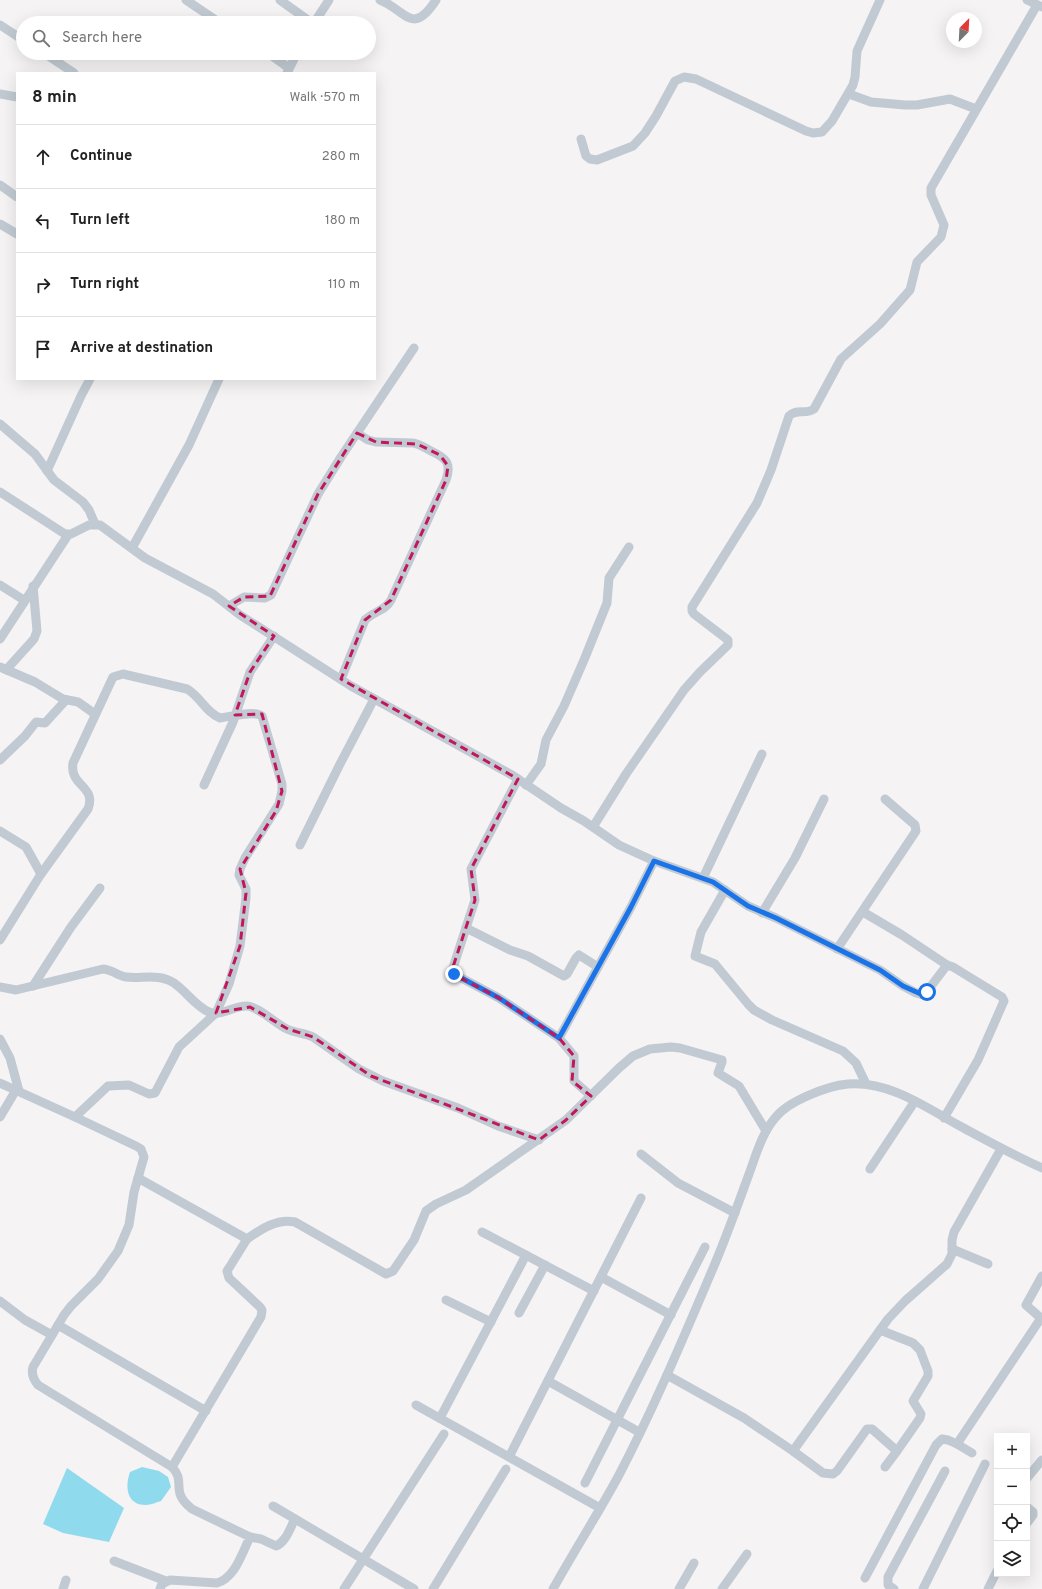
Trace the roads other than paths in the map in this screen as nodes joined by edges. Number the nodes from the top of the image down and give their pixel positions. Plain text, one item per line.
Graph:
1 (186, 0) edge
2 (280, 0) edge
3 (329, 0) edge
4 (380, 0) edge
5 (436, 0) edge
6 (880, 0) edge
7 (1027, 0) edge
8 (1040, 6) edge
9 (210, 16) edge
10 (303, 16) edge
11 (318, 16) edge
12 (0, 25) edge
13 (16, 35) edge
14 (54, 60) edge
15 (276, 60) edge
16 (293, 60) edge
17 (288, 70) edge
18 (71, 72) edge
19 (0, 94) edge
20 (849, 94) junction
21 (16, 97) edge
22 (976, 109) junction
23 (581, 139) dead end
24 (0, 185) edge
25 (16, 196) edge
26 (0, 224) edge
27 (16, 233) edge
28 (414, 348) dead end
29 (89, 380) edge
30 (219, 380) edge
31 (0, 424) edge
32 (357, 433) junction
33 (47, 471) junction
34 (0, 492) edge
35 (95, 524) junction
36 (68, 534) junction
37 (629, 547) dead end
38 (132, 548) junction
39 (0, 585) edge
40 (33, 586) junction
41 (24, 600) junction
42 (229, 606) junction
43 (274, 636) junction
44 (0, 639) edge
45 (3, 668) edge
46 (341, 679) junction
47 (374, 699) junction
48 (66, 700) junction
49 (95, 714) junction
50 (235, 715) junction
51 (762, 754) dead end
52 (2, 755) edge
53 (518, 779) junction
54 (204, 785) dead end
55 (526, 785) junction
56 (824, 799) dead end
57 (885, 799) dead end
58 (593, 827) junction
59 (0, 831) edge
60 (300, 845) dead end
61 (654, 861) junction
62 (40, 874) junction
63 (703, 878) junction
64 (100, 888) dead end
65 (725, 890) junction
66 (863, 912) junction
67 (762, 913) junction
68 (466, 928) junction
69 (0, 940) edge
70 (837, 949) junction
71 (947, 965) junction
72 (598, 967) junction
73 (33, 986) junction
74 (0, 987) edge
75 (216, 1013) junction
76 (559, 1038) junction
77 (0, 1039) edge
78 (0, 1083) edge
79 (866, 1084) junction
80 (17, 1091) junction
81 (591, 1096) junction
82 (915, 1101) junction
83 (0, 1117) edge
84 (75, 1117) junction
85 (944, 1118) junction
86 (766, 1131) junction
87 (539, 1140) junction
88 (1001, 1149) junction
89 (641, 1154) dead end
90 (1042, 1168) edge
91 (870, 1169) dead end
92 (138, 1178) junction
93 (641, 1198) dead end
94 (735, 1213) junction
95 (482, 1232) dead end
96 (247, 1239) junction
97 (706, 1247) dead end
98 (952, 1249) junction
99 (526, 1255) junction
100 (988, 1264) dead end
101 (545, 1265) junction
102 (1042, 1276) edge
103 (601, 1277) junction
104 (594, 1291) junction
105 (446, 1300) dead end
106 (0, 1301) edge
107 (519, 1313) dead end
108 (671, 1314) junction
109 (1042, 1318) edge
110 (490, 1322) junction
111 (58, 1325) junction
112 (880, 1330) junction
113 (52, 1335) junction
114 (667, 1375) junction
115 (548, 1380) junction
116 (416, 1405) dead end
117 (206, 1411) junction
118 (440, 1418) junction
119 (618, 1420) junction
120 (639, 1432) junction
121 (444, 1434) dead end
122 (956, 1444) junction
123 (793, 1451) junction
124 (897, 1451) junction
125 (972, 1453) dead end
126 (509, 1457) junction
127 (1042, 1460) edge
128 (985, 1464) dead end
129 (172, 1467) junction
130 (886, 1467) dead end
131 (506, 1469) dead end
132 (945, 1471) dead end
133 (1030, 1474) edge
134 (585, 1483) dead end
135 (273, 1506) dead end
136 (600, 1508) junction
137 (1030, 1510) edge
138 (1030, 1518) edge
139 (295, 1519) junction
140 (250, 1537) junction
141 (747, 1554) dead end
142 (363, 1559) junction
143 (114, 1561) dead end
144 (694, 1563) dead end
145 (994, 1577) edge
146 (865, 1578) dead end
147 (166, 1581) junction
148 (160, 1589) edge
149 (344, 1589) edge
150 (414, 1589) edge
151 (433, 1589) edge
152 (553, 1589) edge
153 (679, 1589) edge
154 (722, 1589) edge
155 (894, 1589) edge
156 (923, 1589) edge
157 (988, 1589) edge

1 - 9 street
2 - 10 street
3 - 11 street
4 - 5 street
6 - 20 street
7 - 8 street
8 - 22 street
12 - 13 street
14 - 18 street
15 - 17 street
16 - 17 street
19 - 21 street
20 - 22 street
20 - 23 street
22 - 58 street
24 - 25 street
26 - 27 street
28 - 32 street
29 - 33 street
30 - 38 street
31 - 33 street
32 - 42 street
32 - 46 street
33 - 35 street
34 - 36 street
35 - 36 street
35 - 38 street
36 - 40 street
37 - 55 street
38 - 42 street
39 - 41 street
40 - 41 street
40 - 45 street
41 - 44 street
42 - 43 street
43 - 46 street
43 - 50 street
45 - 48 street
46 - 47 street
47 - 53 street
47 - 60 street
48 - 49 street
48 - 52 street
49 - 50 street
49 - 62 street
50 - 54 street
50 - 75 street
51 - 63 street
53 - 55 street
53 - 68 street
55 - 58 street
56 - 67 street
57 - 66 street
58 - 61 street
59 - 62 street
61 - 63 street
61 - 72 street
62 - 69 street
63 - 65 street
64 - 73 street
65 - 67 street
65 - 79 street
66 - 70 street
66 - 71 street
67 - 70 street
68 - 72 street
68 - 76 street
70 - 71 street
71 - 85 street
72 - 76 street
73 - 74 street
73 - 75 street
75 - 84 street
75 - 87 street
76 - 81 street
77 - 80 street
78 - 80 street
79 - 82 street
79 - 86 street
80 - 83 street
80 - 84 street
81 - 86 street
81 - 87 street
82 - 85 street
82 - 91 street
84 - 92 street
85 - 88 street
86 - 94 street
87 - 96 street
88 - 90 street
88 - 98 street
89 - 94 street
92 - 96 street
92 - 111 street
93 - 103 street
94 - 114 street
95 - 99 street
96 - 117 street
97 - 108 street
98 - 100 street
98 - 112 street
99 - 101 street
99 - 110 street
101 - 104 street
101 - 107 street
102 - 109 street
103 - 104 street
103 - 108 street
104 - 115 street
105 - 110 street
106 - 113 street
108 - 119 street
109 - 122 street
110 - 118 street
111 - 113 street
111 - 117 street
112 - 123 street
112 - 124 street
113 - 129 street
114 - 120 street
114 - 123 street
115 - 119 street
115 - 126 street
116 - 118 street
117 - 129 street
118 - 126 street
119 - 120 street
119 - 134 street
120 - 136 street
121 - 142 street
122 - 125 street
122 - 146 street
123 - 124 street
124 - 130 street
126 - 136 street
127 - 133 street
128 - 156 street
129 - 140 street
131 - 151 street
132 - 155 street
135 - 139 street
136 - 152 street
137 - 138 street
139 - 140 street
139 - 142 street
140 - 147 street
141 - 154 street
142 - 149 street
142 - 150 street
143 - 147 street
144 - 153 street
145 - 157 street
147 - 148 street

